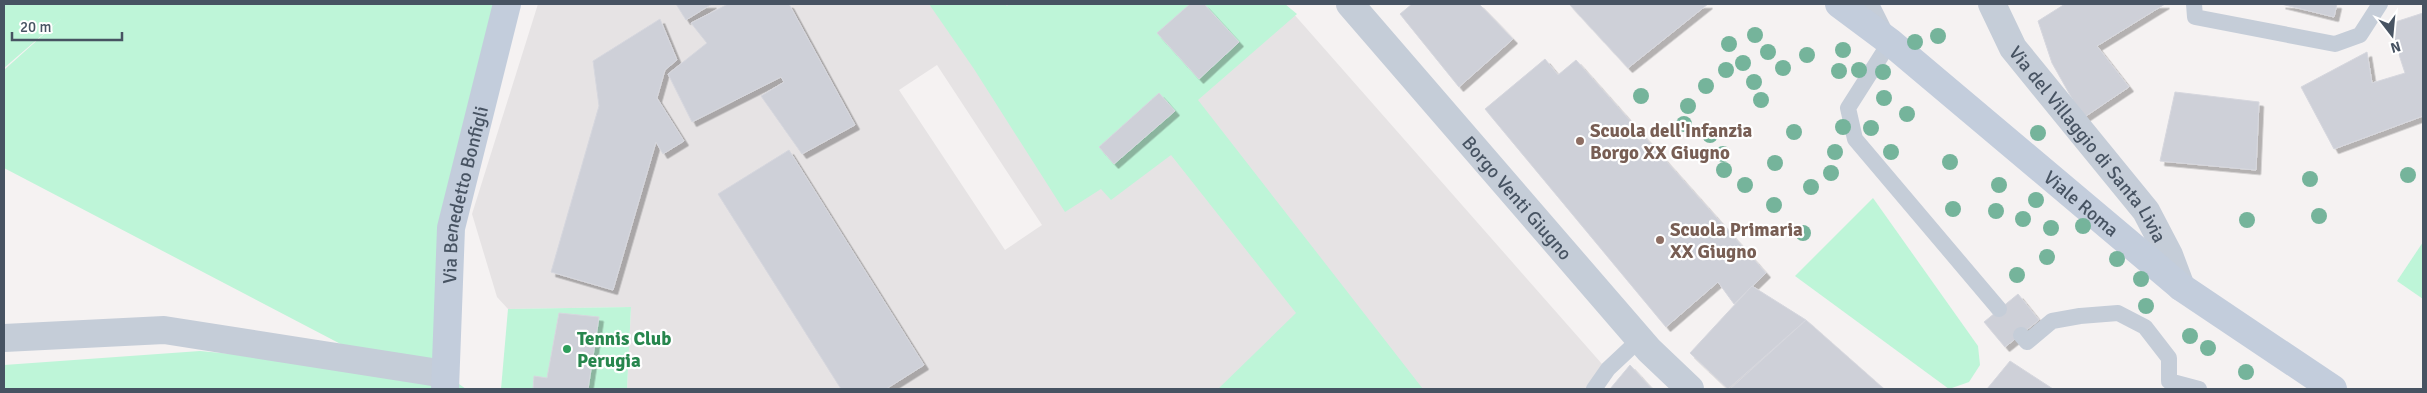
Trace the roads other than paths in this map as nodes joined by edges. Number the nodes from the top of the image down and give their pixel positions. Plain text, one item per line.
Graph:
1 (507, 4) edge
2 (1350, 4) edge
3 (1839, 4) edge
4 (1871, 4) edge
5 (1992, 4) edge
6 (2194, 4) edge
7 (2380, 4) edge
8 (1890, 42) junction
9 (2181, 287) junction
10 (2000, 309) dead end
11 (2021, 335) dead end
12 (4, 338) edge
13 (1640, 339) junction
14 (445, 382) edge
15 (1594, 389) edge
16 (1690, 389) edge
17 (2199, 389) edge
18 (2333, 389) edge

1 - 14 street, Via Benedetto Bonfigli
2 - 13 street, Borgo Venti Giugno
3 - 8 street, Viale Roma
4 - 8 lane
5 - 9 street, Via del Villaggio di Santa Livia
6 - 7 lane
8 - 9 street, Viale Roma
8 - 10 lane
9 - 18 street, Viale Roma
11 - 17 lane
12 - 14 street
13 - 15 lane
13 - 16 street, Borgo Venti Giugno

